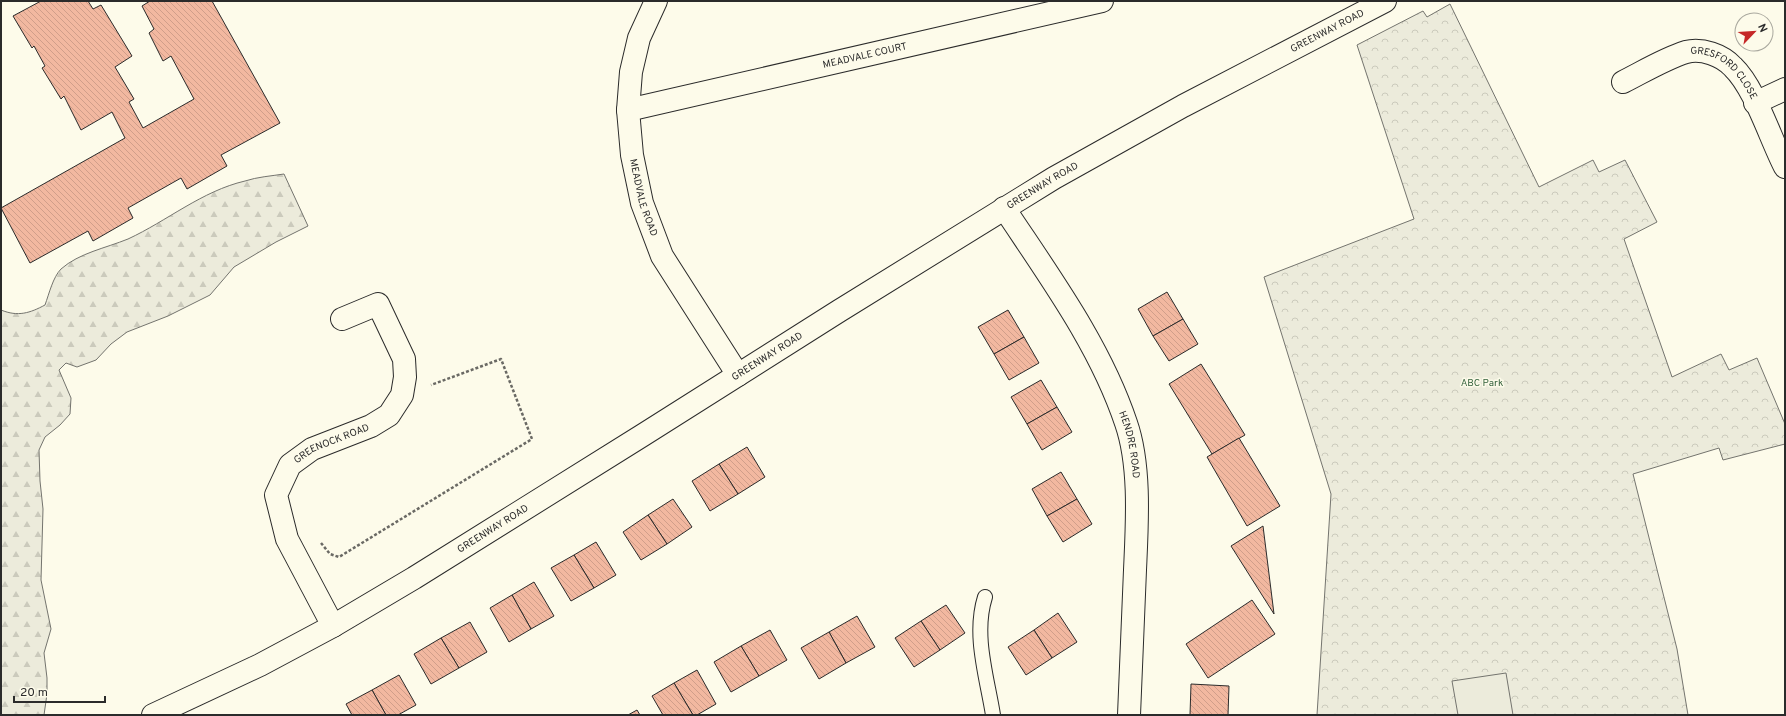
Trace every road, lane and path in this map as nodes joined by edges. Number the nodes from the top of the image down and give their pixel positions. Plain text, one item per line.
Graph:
1 (656, 1) edge
2 (1102, 1) edge
3 (1385, 1) edge
4 (1623, 82) dead end
5 (1785, 89) edge
6 (1756, 103) junction
7 (628, 110) junction
8 (1785, 167) edge
9 (1004, 208) junction
10 (342, 319) dead end
11 (738, 375) junction
12 (402, 395) junction
13 (318, 539) dead end
14 (985, 597) dead end
15 (333, 626) junction
16 (152, 715) edge
17 (993, 715) edge
18 (1129, 715) edge

1 - 7 street, MEADVALE ROAD
2 - 7 street, MEADVALE COURT
3 - 9 street, GREENWAY ROAD
4 - 6 street, GRESFORD CLOSE
5 - 6 street
6 - 8 street, GRESFORD CLOSE
7 - 11 street, MEADVALE ROAD
9 - 11 street, GREENWAY ROAD
9 - 18 street, HENDRE ROAD
10 - 12 street, GREENOCK ROAD
11 - 15 street, GREENWAY ROAD
12 - 13 path
12 - 15 street, GREENOCK ROAD
14 - 17 lane
15 - 16 street, GREENWAY ROAD

